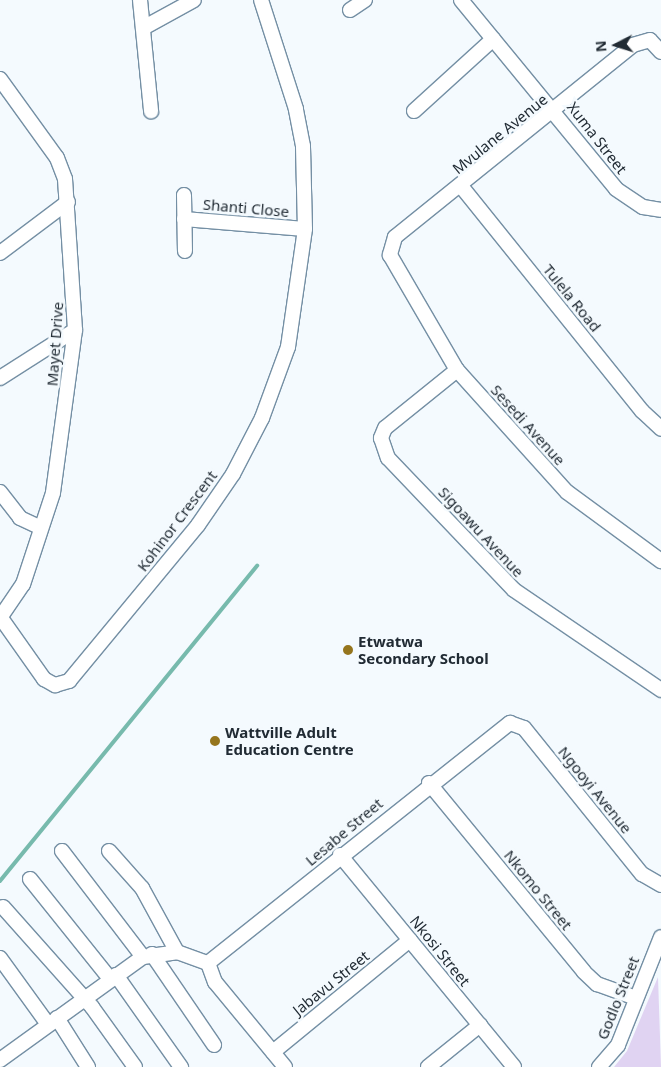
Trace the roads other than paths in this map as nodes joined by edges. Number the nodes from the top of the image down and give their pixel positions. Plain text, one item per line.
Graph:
1 (140, 0) edge
2 (194, 0) edge
3 (261, 0) edge
4 (365, 0) edge
5 (461, 0) edge
6 (350, 10) dead end
7 (143, 28) junction
8 (493, 39) junction
9 (661, 52) edge
10 (0, 79) edge
11 (151, 111) dead end
12 (414, 111) dead end
13 (555, 111) junction
14 (461, 186) junction
15 (184, 195) dead end
16 (68, 202) junction
17 (661, 210) edge
18 (184, 219) junction
19 (305, 229) junction
20 (185, 251) dead end
21 (0, 252) edge
22 (403, 282) joint
23 (75, 330) junction
24 (457, 370) junction
25 (0, 378) edge
26 (661, 429) edge
27 (0, 492) edge
28 (41, 528) junction
29 (661, 561) edge
30 (0, 618) edge
31 (661, 690) edge
32 (502, 727) joint
33 (429, 783) junction
34 (109, 850) dead end
35 (62, 851) dead end
36 (340, 855) junction
37 (30, 880) dead end
38 (661, 885) edge
39 (3, 906) dead end
40 (661, 937) edge
41 (410, 940) junction
42 (177, 952) junction
43 (148, 956) junction
44 (0, 958) edge
45 (208, 963) junction
46 (113, 977) junction
47 (636, 998) junction
48 (82, 1000) junction
49 (52, 1021) junction
50 (480, 1025) junction
51 (214, 1045) dead end
52 (273, 1052) junction
53 (0, 1060) edge
54 (88, 1067) edge
55 (135, 1067) edge
56 (181, 1067) edge
57 (285, 1067) edge
58 (428, 1067) edge
59 (514, 1067) edge
60 (599, 1067) edge

1 - 7 street
2 - 7 street
3 - 19 street, Kohinor Crescent
4 - 6 street
5 - 8 street, Xuma Street
7 - 11 street
8 - 12 street
8 - 13 street, Xuma Street
9 - 13 street, Mvulane Avenue
10 - 16 street, Mayet Drive
13 - 14 street, Mvulane Avenue
13 - 17 street, Xuma Street
14 - 22 street, Mvulane Avenue
14 - 26 street, Tulela Road
15 - 18 street, Shanti Close
16 - 21 street
16 - 23 street, Mayet Drive
18 - 19 street, Shanti Close
18 - 20 street, Shanti Close
19 - 30 street, Kohinor Crescent
22 - 24 street, Sesedi Avenue
23 - 25 street
23 - 28 street, Mayet Drive
24 - 29 street, Sesedi Avenue
24 - 31 street, Sigoawu Avenue
27 - 28 street
28 - 30 street, Mayet Drive
32 - 33 street, Lesabe Street
32 - 38 street, Ngooyi Avenue
33 - 36 street, Lesabe Street
33 - 47 street, Nkomo Street
34 - 42 street
35 - 43 street
36 - 41 street, Nkosi Street
36 - 45 street, Lesabe Street
37 - 46 street
39 - 48 street
40 - 47 street, Godlo Street
41 - 50 street, Nkosi Street
41 - 52 street, Jabavu Street
42 - 43 street
42 - 45 street
43 - 46 street
43 - 51 street
44 - 49 street
45 - 52 street
46 - 48 street
46 - 56 street
47 - 60 street, Godlo Street
48 - 49 street
48 - 55 street
49 - 53 street
49 - 54 street
50 - 58 street
50 - 59 street, Nkosi Street
52 - 57 street

